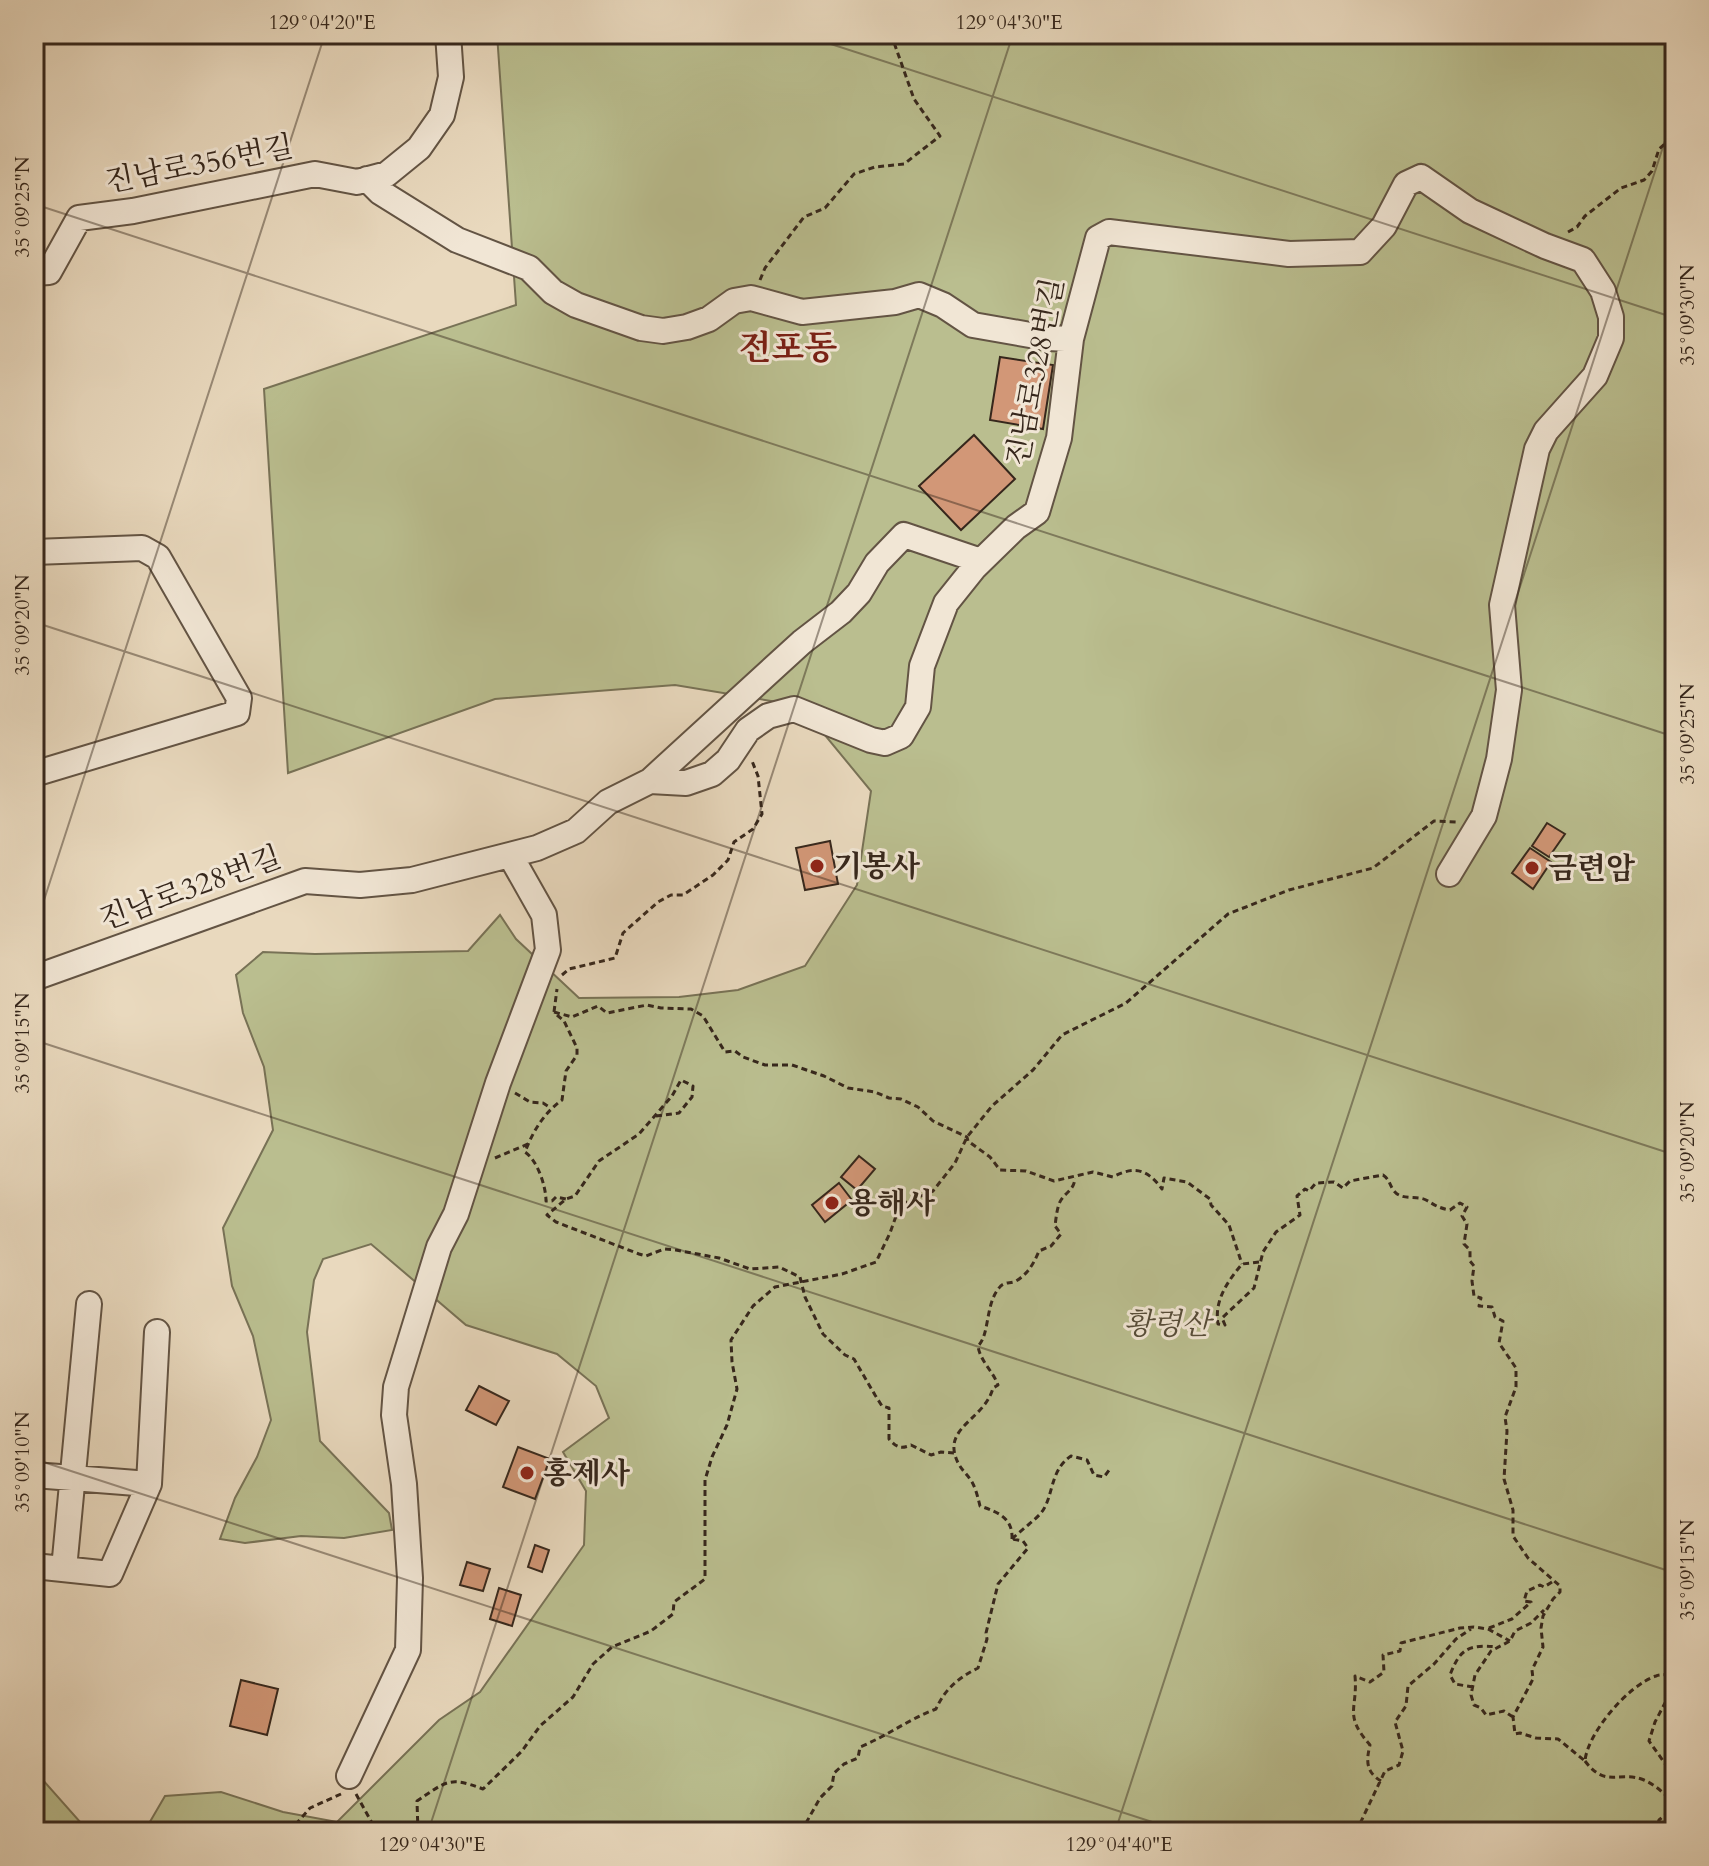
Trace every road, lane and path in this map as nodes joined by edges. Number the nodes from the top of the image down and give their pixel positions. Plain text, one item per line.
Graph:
1 (448, 34) edge
2 (891, 34) edge
3 (1675, 135) edge
4 (367, 179) junction
5 (1545, 246) junction
6 (34, 273) edge
7 (751, 298) junction
8 (1071, 339) junction
9 (34, 552) edge
10 (981, 561) junction
11 (748, 730) junction
12 (34, 774) edge
13 (650, 781) junction
14 (1480, 823) junction
15 (510, 855) junction
16 (1449, 874) dead end
17 (34, 978) edge
18 (554, 1012) junction
19 (498, 1083) junction
20 (551, 1108) junction
21 (656, 1116) junction
22 (967, 1137) junction
23 (528, 1144) junction
24 (471, 1162) junction
25 (1075, 1178) junction
26 (566, 1199) junction
27 (1259, 1262) junction
28 (1242, 1264) junction
29 (802, 1281) junction
30 (89, 1304) dead end
31 (157, 1332) dead end
32 (954, 1453) junction
33 (1110, 1469) dead end
34 (34, 1475) edge
35 (75, 1478) junction
36 (149, 1484) junction
37 (1012, 1539) junction
38 (34, 1566) edge
39 (64, 1569) junction
40 (1555, 1580) junction
41 (1547, 1608) junction
42 (1474, 1627) junction
43 (1488, 1629) junction
44 (1510, 1641) junction
45 (1497, 1647) junction
46 (1675, 1674) edge
47 (1675, 1684) edge
48 (1473, 1687) junction
49 (1513, 1717) junction
50 (1585, 1761) junction
51 (1675, 1773) edge
52 (349, 1776) junction
53 (1381, 1781) junction
54 (1675, 1806) edge
55 (289, 1832) edge
56 (377, 1832) edge
57 (418, 1832) edge
58 (788, 1832) edge
59 (1356, 1832) edge
60 (1655, 1832) edge

1 - 4 street, 진남로356번길
2 - 7 path
3 - 5 path
4 - 6 street, 진남로356번길
4 - 7 street
5 - 8 street, 진남로328번길
5 - 14 street, 진남로328번길
7 - 8 street
8 - 10 street, 진남로328번길
9 - 12 street
10 - 11 street, 진남로328번길
10 - 13 street
11 - 13 street, 진남로328번길
11 - 18 path
13 - 15 street, 진남로328번길
14 - 16 street, 진남로328번길
14 - 22 path
15 - 17 street, 진남로328번길
15 - 19 street
18 - 20 path
18 - 22 path
19 - 20 path
19 - 24 street
20 - 23 path
21 - 21 path
21 - 26 path
22 - 25 path
22 - 29 path
23 - 24 path
23 - 26 path
24 - 52 street
25 - 28 path
25 - 32 path
26 - 29 path
27 - 28 path
27 - 28 path
27 - 40 path
29 - 32 path
29 - 57 path
30 - 35 street
31 - 36 street
32 - 37 path
33 - 37 path
34 - 35 street
35 - 36 street
35 - 39 street
36 - 39 street
37 - 58 path
38 - 39 street
40 - 41 path
40 - 43 path
41 - 44 path
41 - 49 path
42 - 43 path
42 - 53 path
42 - 53 path
43 - 44 path
44 - 45 path
45 - 48 path
45 - 48 path
46 - 50 path
47 - 51 path
48 - 49 path
49 - 50 path
50 - 54 path
52 - 55 path
52 - 56 path
53 - 59 path
54 - 60 path

